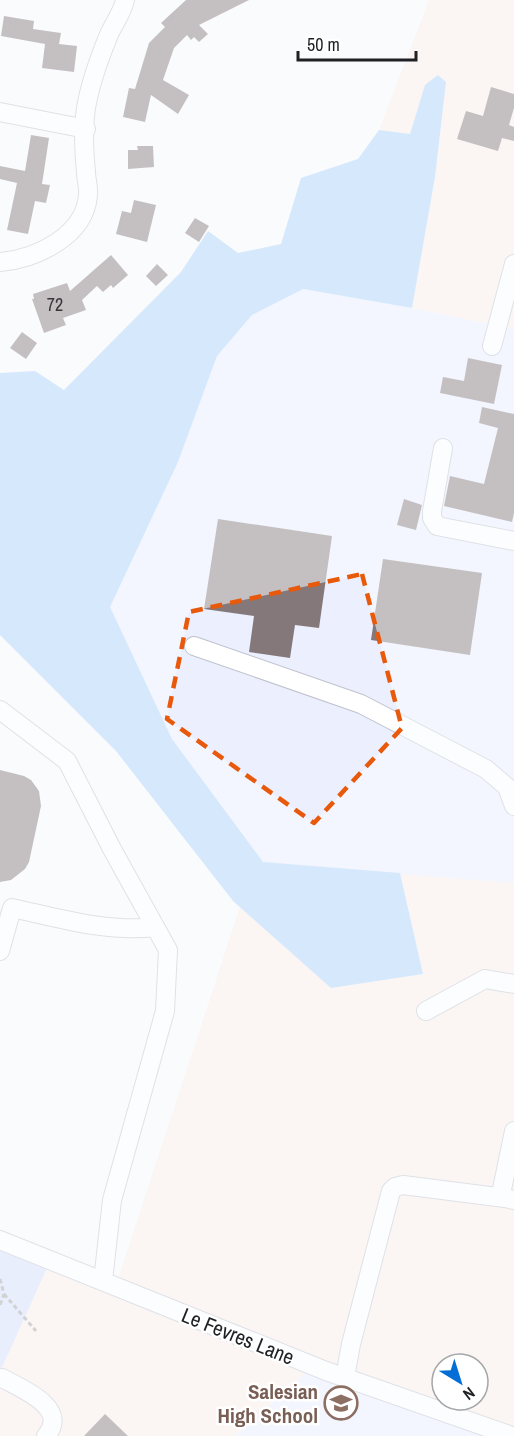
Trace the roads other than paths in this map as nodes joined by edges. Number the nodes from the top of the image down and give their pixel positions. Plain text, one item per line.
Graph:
1 (125, 0) edge
2 (0, 112) edge
3 (86, 129) junction
4 (0, 262) edge
5 (514, 264) edge
6 (492, 346) dead end
7 (443, 448) dead end
8 (514, 541) edge
9 (194, 646) dead end
10 (0, 710) edge
11 (514, 806) edge
12 (155, 927) junction
13 (0, 951) edge
14 (514, 984) edge
15 (426, 1011) dead end
16 (514, 1131) edge
17 (509, 1199) edge
18 (0, 1240) edge
19 (103, 1281) junction
20 (345, 1377) junction
21 (2, 1378) dead end
22 (46, 1436) edge
23 (512, 1436) edge

1 - 3 street
2 - 3 street
3 - 4 street
5 - 6 street
7 - 8 street
9 - 11 street
10 - 12 street
12 - 13 street
12 - 19 street
14 - 15 street
16 - 17 street
17 - 20 street
18 - 19 street, Le Fevres Lane
19 - 20 street, Le Fevres Lane
20 - 23 street, Le Fevres Lane
21 - 22 street

